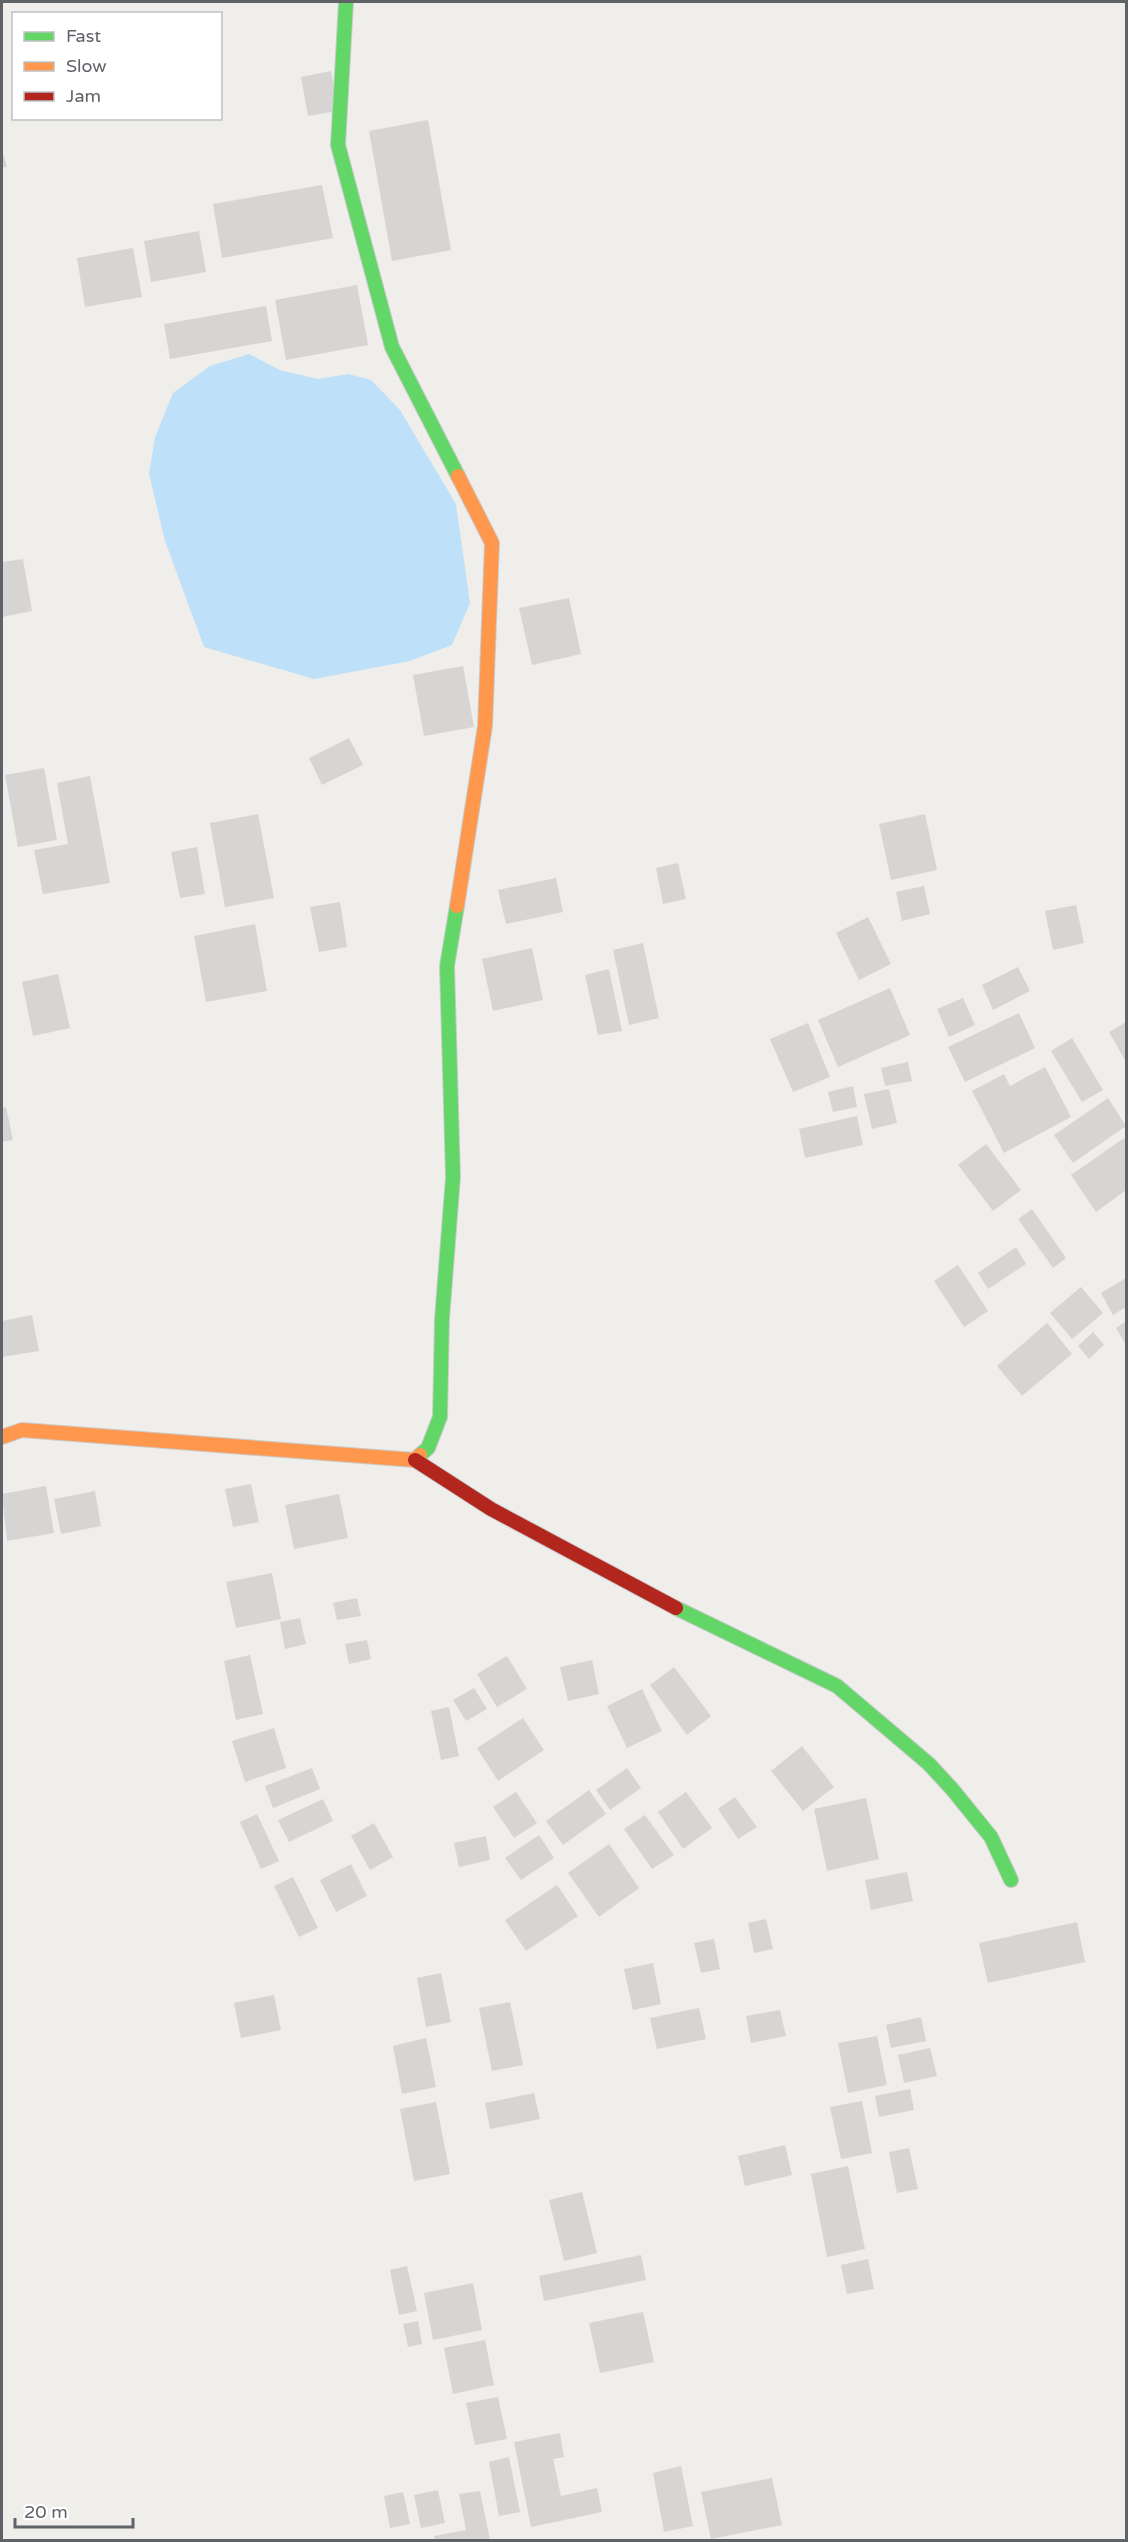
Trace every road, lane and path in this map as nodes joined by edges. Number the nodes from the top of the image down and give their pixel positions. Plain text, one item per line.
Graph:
1 (346, 2) edge
2 (2, 1437) edge
3 (415, 1460) junction
4 (1011, 1880) dead end

1 - 3 street
2 - 3 street
3 - 4 street

